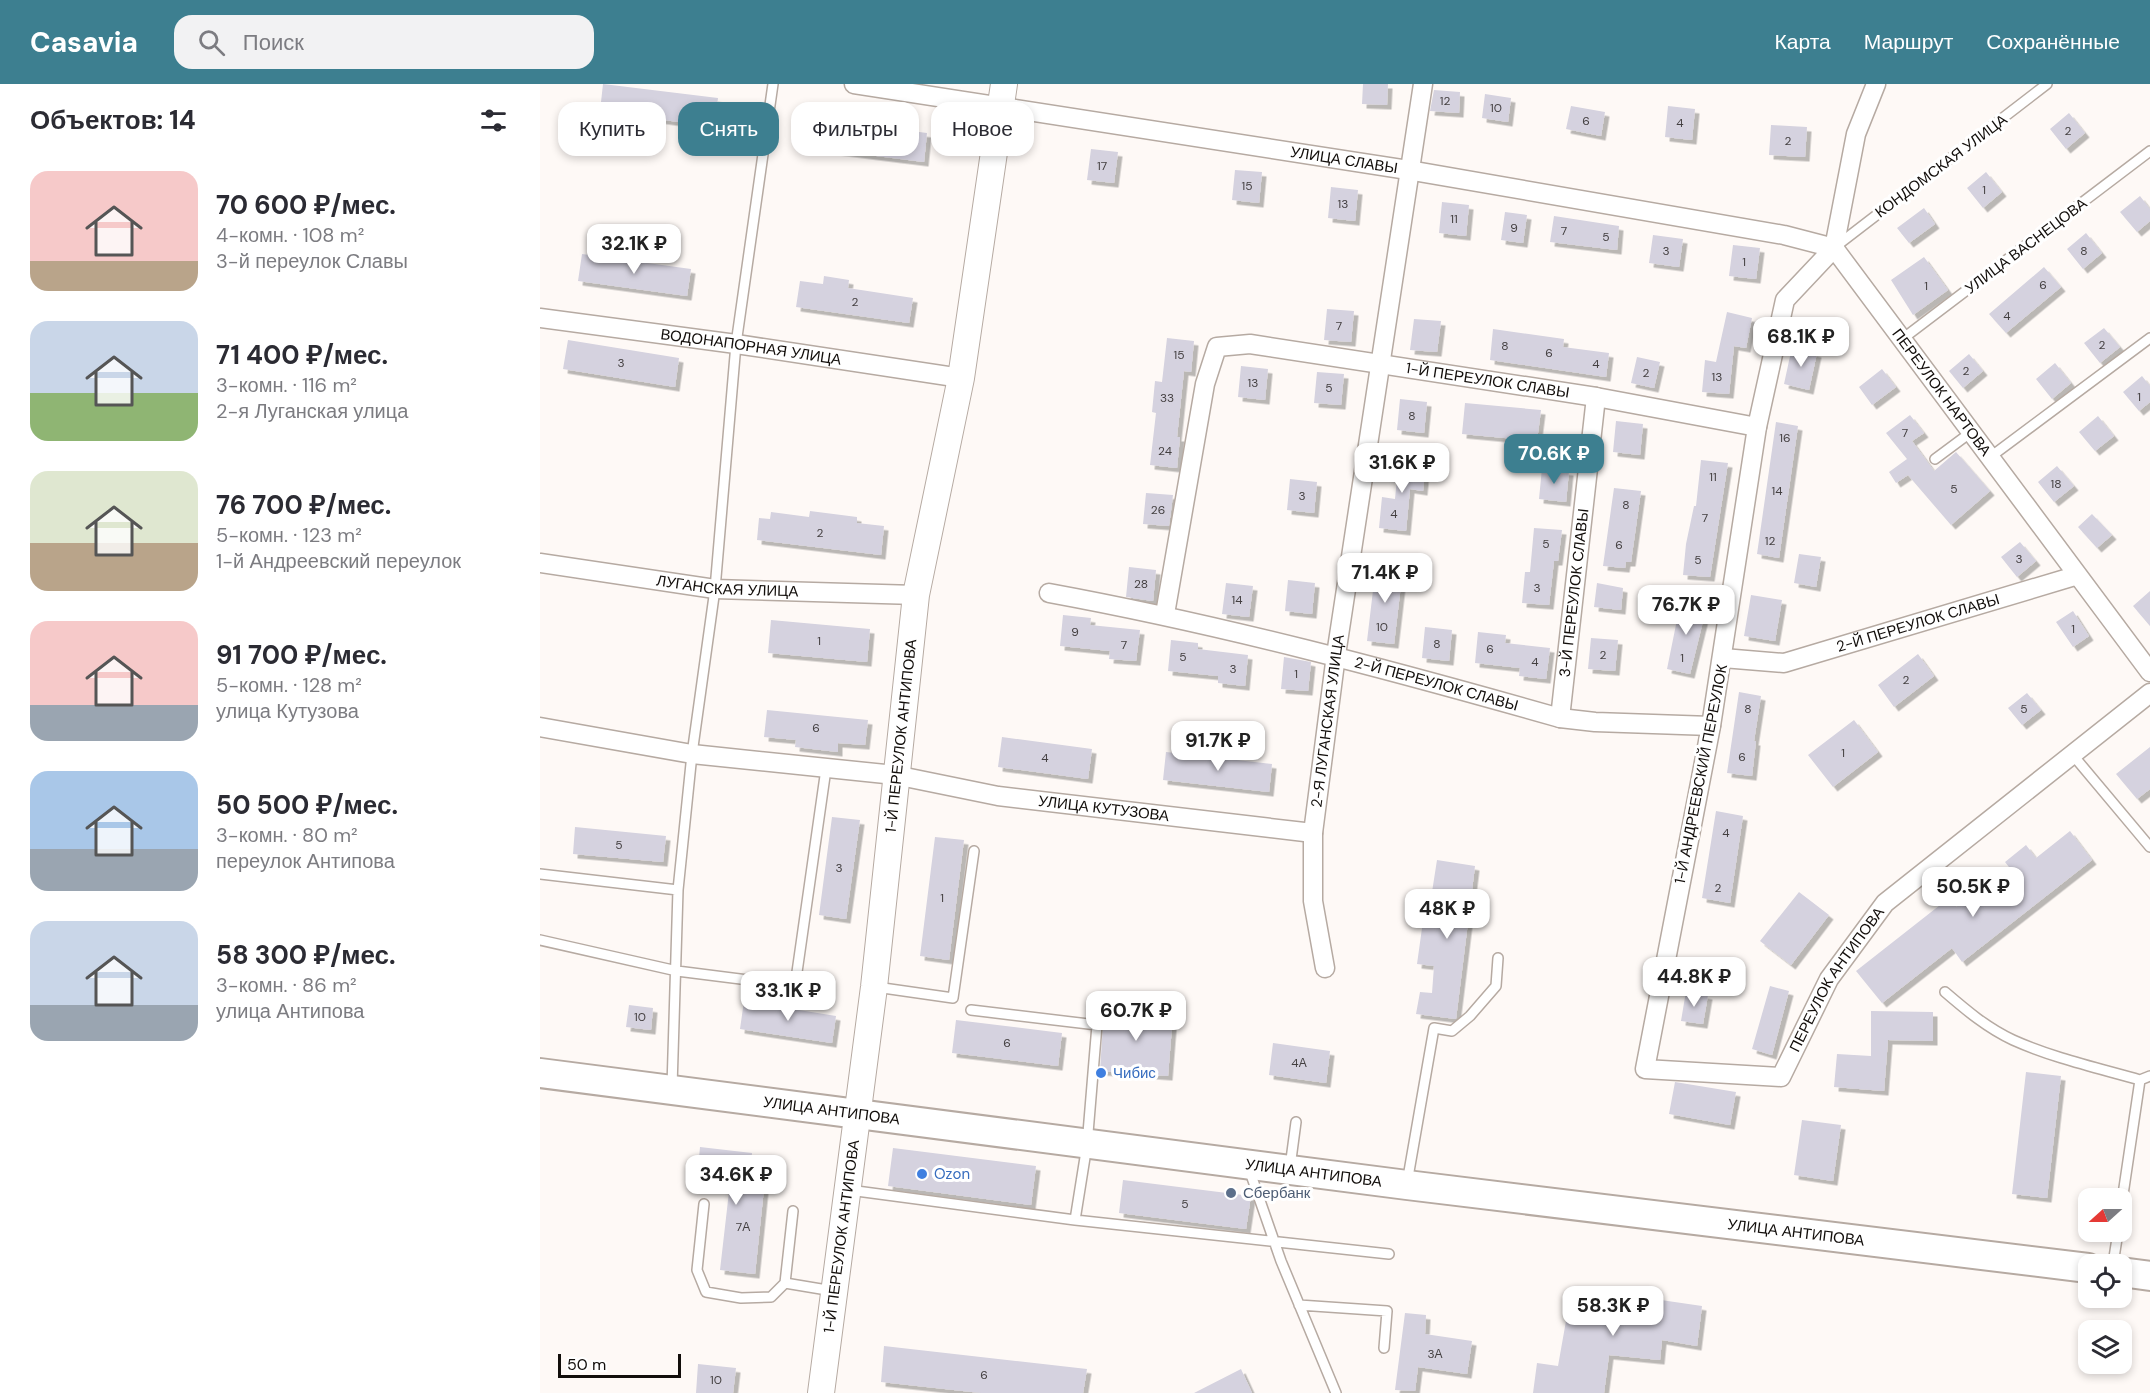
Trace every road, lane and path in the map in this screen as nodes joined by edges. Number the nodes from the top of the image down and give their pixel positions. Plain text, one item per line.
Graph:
1 (773, 84) edge
2 (854, 84) edge
3 (1423, 84) edge
4 (1876, 84) edge
5 (2047, 84) edge
6 (1002, 95) edge
7 (2150, 151) edge
8 (1408, 170) junction
9 (1834, 248) junction
10 (540, 318) edge
11 (2150, 338) edge
12 (1901, 340) junction
13 (736, 344) junction
14 (1379, 364) junction
15 (961, 378) junction
16 (1596, 397) junction
17 (1756, 427) junction
18 (1970, 433) junction
19 (1989, 458) junction
20 (1935, 459) dead end
21 (540, 563) edge
22 (2075, 576) junction
23 (715, 589) junction
24 (1049, 593) dead end
25 (915, 595) junction
26 (1165, 614) junction
27 (1336, 655) junction
28 (1723, 658) junction
29 (2150, 672) edge
30 (2150, 693) edge
31 (1560, 718) junction
32 (1711, 726) junction
33 (540, 727) edge
34 (692, 754) junction
35 (2072, 754) junction
36 (826, 769) junction
37 (895, 775) junction
38 (1313, 833) junction
39 (2150, 847) edge
40 (974, 852) dead end
41 (540, 874) edge
42 (678, 890) junction
43 (540, 940) edge
44 (1498, 958) dead end
45 (1325, 968) dead end
46 (677, 971) junction
47 (874, 987) junction
48 (1945, 992) dead end
49 (971, 1010) dead end
50 (1645, 1069) joint
51 (540, 1073) edge
52 (2145, 1078) edge
53 (672, 1090) junction
54 (859, 1114) junction
55 (1296, 1122) dead end
56 (1087, 1145) junction
57 (1248, 1164) junction
58 (1289, 1169) junction
59 (1407, 1185) junction
60 (2125, 1188) edge
61 (849, 1190) junction
62 (704, 1204) dead end
63 (793, 1211) dead end
64 (1075, 1220) junction
65 (1274, 1242) junction
66 (1389, 1254) dead end
67 (2078, 1267) edge
68 (2132, 1274) edge
69 (2150, 1276) edge
70 (785, 1283) junction
71 (835, 1292) junction
72 (1299, 1305) junction
73 (1383, 1348) dead end
74 (821, 1393) edge
75 (1336, 1393) edge

1 - 13 lane
2 - 6 street, УЛИЦА СЛАВЫ
3 - 8 street, 2-Я ЛУГАНСКАЯ УЛИЦА
4 - 9 street
5 - 9 lane, КОНДОМСКАЯ УЛИЦА
6 - 8 street, УЛИЦА СЛАВЫ
6 - 15 main road, 1-Й ПЕРЕУЛОК АНТИПОВА
7 - 12 lane, УЛИЦА ВАСНЕЦОВА
8 - 9 street, УЛИЦА СЛАВЫ
8 - 14 street, 2-Я ЛУГАНСКАЯ УЛИЦА
9 - 12 street, ПЕРЕУЛОК НАРТОВА
9 - 17 street, 1-Й АНДРЕЕВСКИЙ ПЕРЕУЛОК
10 - 13 street, ВОДОНАПОРНАЯ УЛИЦА
11 - 19 lane
12 - 18 street, ПЕРЕУЛОК НАРТОВА
13 - 15 street, ВОДОНАПОРНАЯ УЛИЦА
13 - 23 lane
14 - 16 street, 1-Й ПЕРЕУЛОК СЛАВЫ
14 - 26 street, 1-Й ПЕРЕУЛОК СЛАВЫ
14 - 27 street, 2-Я ЛУГАНСКАЯ УЛИЦА
15 - 25 main road, 1-Й ПЕРЕУЛОК АНТИПОВА
16 - 17 street, 1-Й ПЕРЕУЛОК СЛАВЫ
16 - 31 street, 3-Й ПЕРЕУЛОК СЛАВЫ
17 - 28 street, 1-Й АНДРЕЕВСКИЙ ПЕРЕУЛОК
18 - 19 street, ПЕРЕУЛОК НАРТОВА
18 - 20 lane
19 - 22 street, ПЕРЕУЛОК НАРТОВА
21 - 23 street, ЛУГАНСКАЯ УЛИЦА
22 - 28 street, 2-Й ПЕРЕУЛОК СЛАВЫ
22 - 29 street, ПЕРЕУЛОК НАРТОВА
23 - 25 street, ЛУГАНСКАЯ УЛИЦА
23 - 34 lane
24 - 26 street, 2-Й ПЕРЕУЛОК СЛАВЫ
25 - 37 main road, 1-Й ПЕРЕУЛОК АНТИПОВА
26 - 27 street, 2-Й ПЕРЕУЛОК СЛАВЫ
27 - 31 street, 2-Й ПЕРЕУЛОК СЛАВЫ
27 - 38 street, 2-Я ЛУГАНСКАЯ УЛИЦА
28 - 32 street, 1-Й АНДРЕЕВСКИЙ ПЕРЕУЛОК
30 - 35 street, ПЕРЕУЛОК АНТИПОВА
31 - 32 street, 2-Й ПЕРЕУЛОК СЛАВЫ
32 - 50 street, 1-Й АНДРЕЕВСКИЙ ПЕРЕУЛОК
33 - 34 street, УЛИЦА КУТУЗОВА
34 - 36 street, УЛИЦА КУТУЗОВА
34 - 42 lane
35 - 39 lane
35 - 50 street, ПЕРЕУЛОК АНТИПОВА
36 - 37 street, УЛИЦА КУТУЗОВА
36 - 46 lane
37 - 38 street, УЛИЦА КУТУЗОВА
37 - 47 main road, 1-Й ПЕРЕУЛОК АНТИПОВА
38 - 45 street, 2-Я ЛУГАНСКАЯ УЛИЦА
40 - 47 lane
41 - 42 lane
42 - 46 lane
43 - 46 lane
44 - 59 lane
46 - 53 lane
47 - 54 main road, 1-Й ПЕРЕУЛОК АНТИПОВА
48 - 52 lane
49 - 56 lane
51 - 53 main road, УЛИЦА АНТИПОВА
52 - 60 lane
53 - 54 main road, УЛИЦА АНТИПОВА
54 - 56 main road, УЛИЦА АНТИПОВА
54 - 61 main road, 1-Й ПЕРЕУЛОК АНТИПОВА
55 - 58 lane
56 - 57 main road, УЛИЦА АНТИПОВА
56 - 64 lane
57 - 58 main road, УЛИЦА АНТИПОВА
57 - 65 lane
58 - 59 main road, УЛИЦА АНТИПОВА
59 - 67 main road, УЛИЦА АНТИПОВА
61 - 64 lane
61 - 71 main road, 1-Й ПЕРЕУЛОК АНТИПОВА
62 - 70 lane
63 - 70 lane
64 - 65 lane
65 - 66 lane
65 - 72 lane
68 - 69 main road
70 - 71 lane
71 - 74 main road, 1-Й ПЕРЕУЛОК АНТИПОВА
72 - 73 lane
72 - 75 lane

